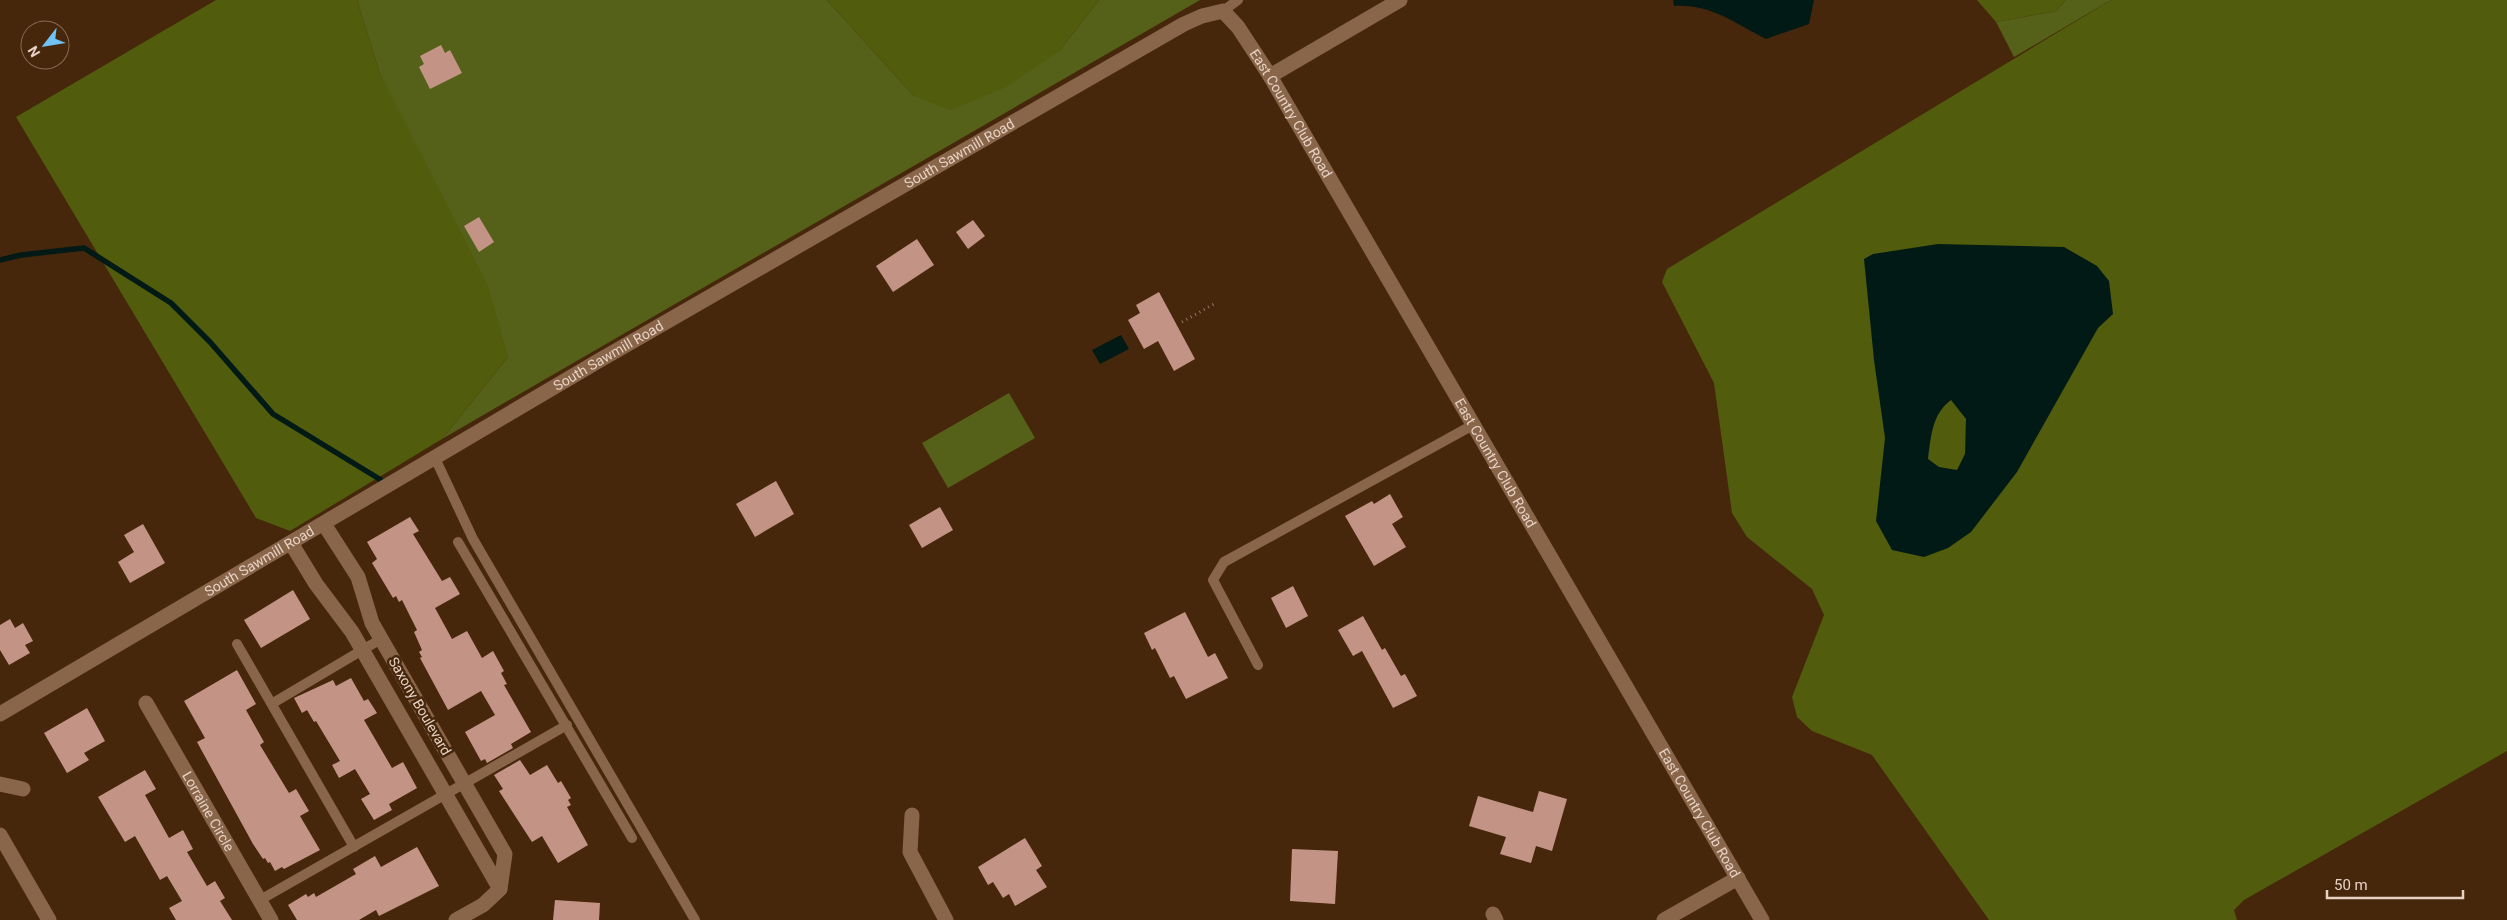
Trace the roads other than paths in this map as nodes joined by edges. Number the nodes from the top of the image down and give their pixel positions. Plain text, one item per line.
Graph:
1 (1238, 0) edge
2 (1400, 0) edge
3 (1223, 11) junction
4 (1270, 76) junction
5 (1474, 425) junction
6 (435, 458) junction
7 (324, 524) junction
8 (458, 542) dead end
9 (291, 543) junction
10 (381, 639) junction
11 (237, 644) dead end
12 (362, 650) junction
13 (1258, 665) dead end
14 (146, 703) dead end
15 (273, 703) junction
16 (0, 714) edge
17 (567, 725) junction
18 (0, 784) edge
19 (465, 784) junction
20 (23, 789) dead end
21 (446, 795) junction
22 (912, 816) dead end
23 (0, 835) edge
24 (632, 838) dead end
25 (354, 848) junction
26 (1738, 878) junction
27 (500, 889) junction
28 (260, 900) junction
29 (49, 920) edge
30 (271, 920) edge
31 (456, 920) edge
32 (695, 920) edge
33 (946, 920) edge
34 (1664, 920) edge
35 (1762, 920) edge

1 - 3 lane
2 - 4 street
3 - 4 street, East Country Club Road
3 - 6 street, South Sawmill Road
4 - 5 street, East Country Club Road
5 - 13 lane
5 - 26 street, East Country Club Road
6 - 7 street, South Sawmill Road
6 - 32 lane
7 - 9 street, South Sawmill Road
7 - 10 street, Saxony Boulevard
8 - 17 lane
9 - 12 street, Saxony Boulevard
9 - 16 street, South Sawmill Road
10 - 12 lane
10 - 19 street, Saxony Boulevard
11 - 15 lane
12 - 15 lane
12 - 21 street, Saxony Boulevard
14 - 28 street, Lorraine Circle
15 - 25 lane
17 - 19 lane
17 - 24 lane
18 - 20 street
19 - 21 lane
19 - 27 street, Saxony Boulevard
21 - 25 lane
21 - 27 street, Saxony Boulevard
22 - 33 street
23 - 29 street
25 - 28 lane
26 - 34 street
26 - 35 street, East Country Club Road
27 - 31 street
28 - 30 street, Lorraine Circle

